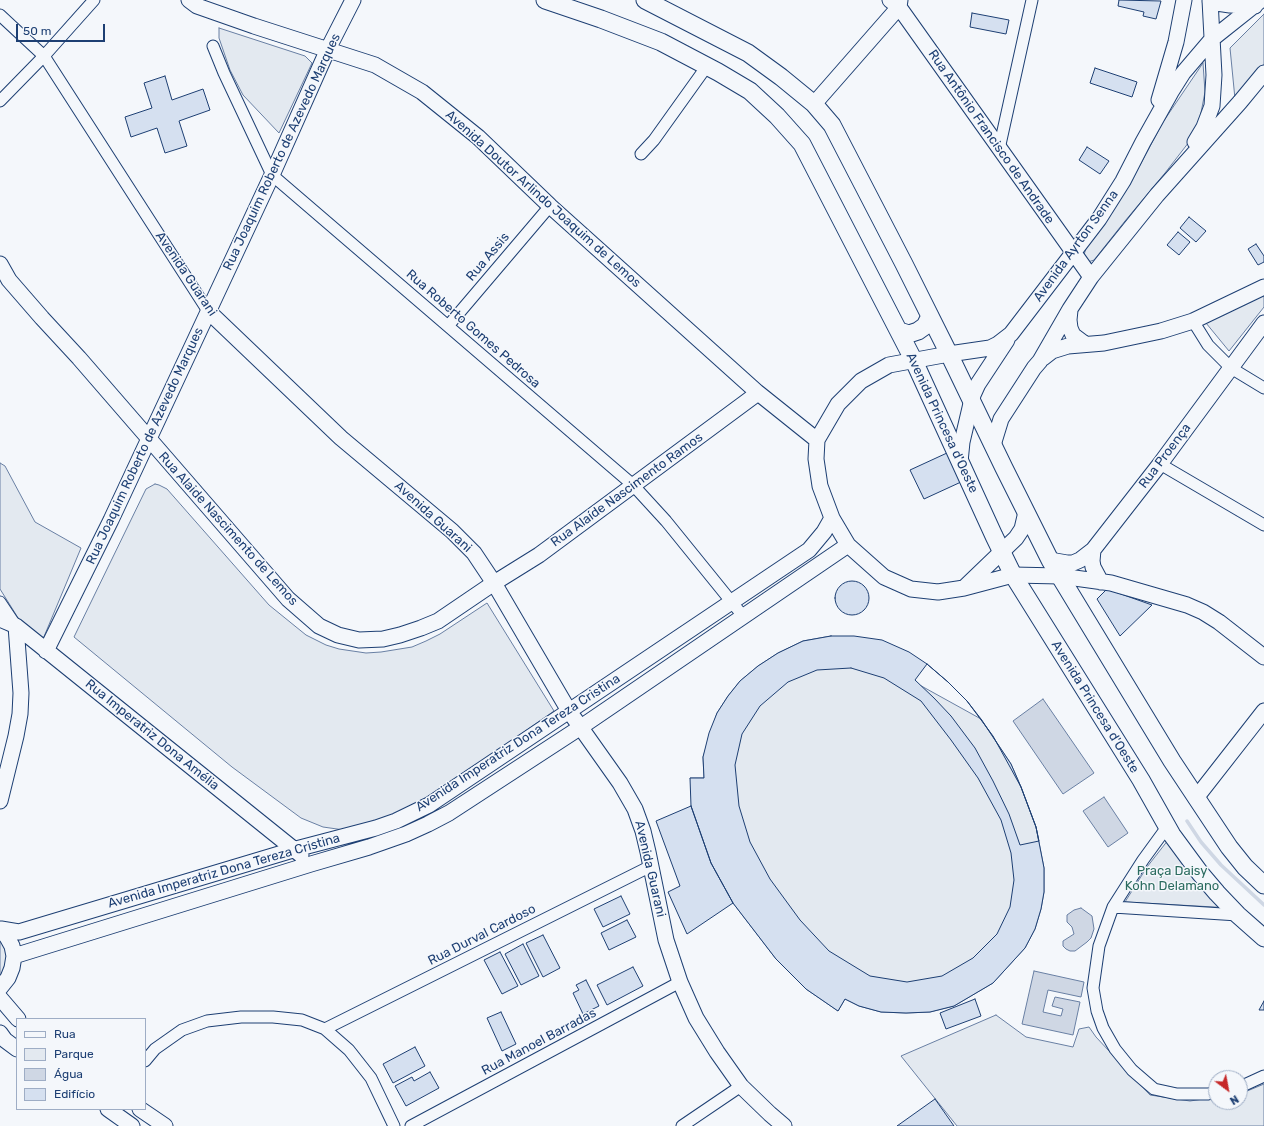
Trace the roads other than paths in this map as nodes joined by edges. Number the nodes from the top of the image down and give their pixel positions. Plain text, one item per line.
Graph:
1 (94, 0) edge
2 (189, 0) edge
3 (352, 0) edge
4 (545, 0) edge
5 (645, 0) edge
6 (1032, 0) edge
7 (1184, 0) edge
8 (1210, 1) edge
9 (896, 2) edge
10 (1258, 3) edge
11 (0, 15) edge
12 (1212, 39) junction
13 (214, 46) dead end
14 (328, 49) junction
15 (44, 56) junction
16 (708, 66) junction
17 (1264, 73) edge
18 (0, 101) edge
19 (814, 104) junction
20 (1143, 142) junction
21 (999, 149) junction
22 (640, 154) dead end
23 (272, 175) junction
24 (1157, 195) junction
25 (550, 206) junction
26 (1073, 252) junction
27 (0, 264) edge
28 (1090, 277) junction
29 (1264, 287) edge
30 (1070, 309) junction
31 (208, 311) junction
32 (930, 316) junction
33 (1193, 321) junction
34 (1264, 323) edge
35 (448, 326) junction
36 (899, 331) junction
37 (1011, 334) junction
38 (1085, 344) junction
39 (949, 354) junction
40 (914, 361) junction
41 (1040, 361) junction
42 (1230, 368) junction
43 (1264, 388) edge
44 (758, 393) junction
45 (972, 401) junction
46 (149, 439) junction
47 (817, 440) junction
48 (993, 445) junction
49 (960, 462) junction
50 (1160, 464) junction
51 (633, 485) junction
52 (1026, 512) junction
53 (832, 518) junction
54 (1264, 525) edge
55 (848, 545) junction
56 (1093, 550) junction
57 (1001, 551) junction
58 (1050, 560) junction
59 (1013, 575) junction
60 (1060, 576) junction
61 (1101, 582) junction
62 (494, 583) junction
63 (964, 588) junction
64 (0, 602) edge
65 (731, 602) junction
66 (743, 616) junction
67 (0, 619) edge
68 (16, 626) junction
69 (46, 651) junction
70 (1264, 657) edge
71 (569, 711) junction
72 (1264, 711) edge
73 (581, 727) junction
74 (1196, 798) junction
75 (0, 801) edge
76 (1167, 827) junction
77 (296, 850) junction
78 (311, 864) junction
79 (651, 866) junction
80 (1264, 885) edge
81 (1113, 907) junction
82 (1238, 915) junction
83 (0, 929) edge
84 (1264, 938) edge
85 (14, 956) junction
86 (680, 982) junction
87 (0, 988) edge
88 (0, 998) edge
89 (17, 1018) edge
90 (325, 1029) junction
91 (0, 1033) edge
92 (16, 1048) edge
93 (146, 1060) edge
94 (1264, 1076) edge
95 (1248, 1083) edge
96 (741, 1086) junction
97 (1208, 1094) edge
98 (109, 1110) edge
99 (141, 1110) edge
100 (132, 1126) edge
101 (165, 1126) edge
102 (394, 1126) edge
103 (411, 1126) edge
104 (682, 1126) edge
105 (784, 1126) edge

1 - 15 street
2 - 14 main road, Avenida Doutor Arlindo Joaquim de Lemos
3 - 14 main road, Rua Joaquim Roberto de Azevedo Marques
4 - 16 main road, Avenida Princesa d'Oeste
5 - 19 main road
6 - 21 street
7 - 20 main road
8 - 10 main road
8 - 12 main road
9 - 19 main road
9 - 21 main road, Rua Antônio Francisco de Andrade
10 - 12 main road, Avenida Ayrton Senna
11 - 15 street, Avenida Guarani
12 - 20 main road, Avenida Ayrton Senna
12 - 24 main road
13 - 23 street, Rua Roberto Gomes Pedrosa
14 - 23 main road, Rua Joaquim Roberto de Azevedo Marques
14 - 25 main road, Avenida Doutor Arlindo Joaquim de Lemos
15 - 18 street
15 - 31 street, Avenida Guarani
16 - 22 street
16 - 36 main road, Avenida Princesa d'Oeste
17 - 24 main road
19 - 32 main road
20 - 26 main road, Avenida Ayrton Senna
21 - 26 main road, Rua Antônio Francisco de Andrade
23 - 31 main road, Rua Joaquim Roberto de Azevedo Marques
23 - 35 street, Rua Roberto Gomes Pedrosa
24 - 28 main road
25 - 35 street, Rua Assis
25 - 44 main road, Avenida Doutor Arlindo Joaquim de Lemos
26 - 28 main road, Rua Antônio Francisco de Andrade
26 - 37 main road, Avenida Ayrton Senna
27 - 46 main road, Rua Alaide Nascimento de Lemos
28 - 30 main road
29 - 33 main road
30 - 38 main road
30 - 41 main road
31 - 46 main road, Rua Joaquim Roberto de Azevedo Marques
31 - 62 main road, Avenida Guarani
32 - 36 main road
32 - 39 main road
33 - 38 main road
33 - 42 street
34 - 42 main road, Rua Proença
35 - 51 street, Rua Roberto Gomes Pedrosa
36 - 40 main road, Avenida Princesa d'Oeste
37 - 39 main road, Avenida Ayrton Senna
37 - 45 main road
38 - 41 main road
39 - 40 main road, Avenida Ayrton Senna
39 - 45 main road
40 - 47 main road, Avenida Ayrton Senna
40 - 49 main road, Avenida Princesa d'Oeste
41 - 48 main road
42 - 43 street
42 - 50 main road, Rua Proença
44 - 47 main road, Avenida Doutor Arlindo Joaquim de Lemos
44 - 51 main road, Rua Alaíde Nascimento Ramos
45 - 48 main road
45 - 49 main road
46 - 62 main road, Rua Alaide Nascimento de Lemos
46 - 69 main road, Rua Joaquim Roberto de Azevedo Marques
47 - 53 main road
48 - 52 main road
49 - 57 main road, Avenida Princesa d'Oeste
50 - 54 street
50 - 56 main road, Rua Proença
51 - 62 main road, Rua Alaíde Nascimento Ramos
51 - 65 street, Rua Roberto Gomes Pedrosa
52 - 57 main road
52 - 58 main road
53 - 55 main road
53 - 65 main road, Avenida Imperatriz Dona Tereza Cristina
55 - 63 main road
55 - 66 main road, Avenida Imperatriz Dona Tereza Cristina
56 - 58 main road, Rua Proença
56 - 61 main road
57 - 59 main road, Avenida Princesa d'Oeste
57 - 63 main road
58 - 60 main road
59 - 60 main road
59 - 63 main road
59 - 76 main road, Avenida Princesa d'Oeste
60 - 61 main road
60 - 74 main road
61 - 70 main road
62 - 71 main road, Avenida Guarani
64 - 68 street, Rua Imperatriz Dona Amélia
65 - 66 street, Rua Roberto Gomes Pedrosa
65 - 71 main road, Avenida Imperatriz Dona Tereza Cristina
66 - 73 main road, Avenida Imperatriz Dona Tereza Cristina
67 - 68 main road
68 - 69 main road, Rua Imperatriz Dona Amélia
68 - 75 main road
69 - 77 main road, Rua Imperatriz Dona Amélia
71 - 73 main road, Avenida Guarani
71 - 77 main road, Avenida Imperatriz Dona Tereza Cristina
72 - 74 main road
73 - 78 main road, Avenida Imperatriz Dona Tereza Cristina
73 - 79 main road, Avenida Guarani
74 - 80 main road
76 - 81 street
76 - 82 main road, Avenida Princesa d'Oeste
77 - 78 main road, Rua Imperatriz Dona Amélia
77 - 83 main road, Avenida Imperatriz Dona Tereza Cristina
78 - 85 main road, Avenida Imperatriz Dona Tereza Cristina
79 - 86 main road, Avenida Guarani
79 - 90 street, Rua Durval Cardoso
81 - 82 street
81 - 97 street
82 - 84 main road, Avenida Princesa d'Oeste
83 - 85 main road
85 - 87 main road
86 - 96 main road, Avenida Guarani
86 - 103 street, Rua Manoel Barradas
88 - 89 main road
90 - 93 street
90 - 102 street
91 - 92 main road
94 - 95 street
96 - 104 street
96 - 105 main road, Avenida Guarani
98 - 100 main road
99 - 101 main road

